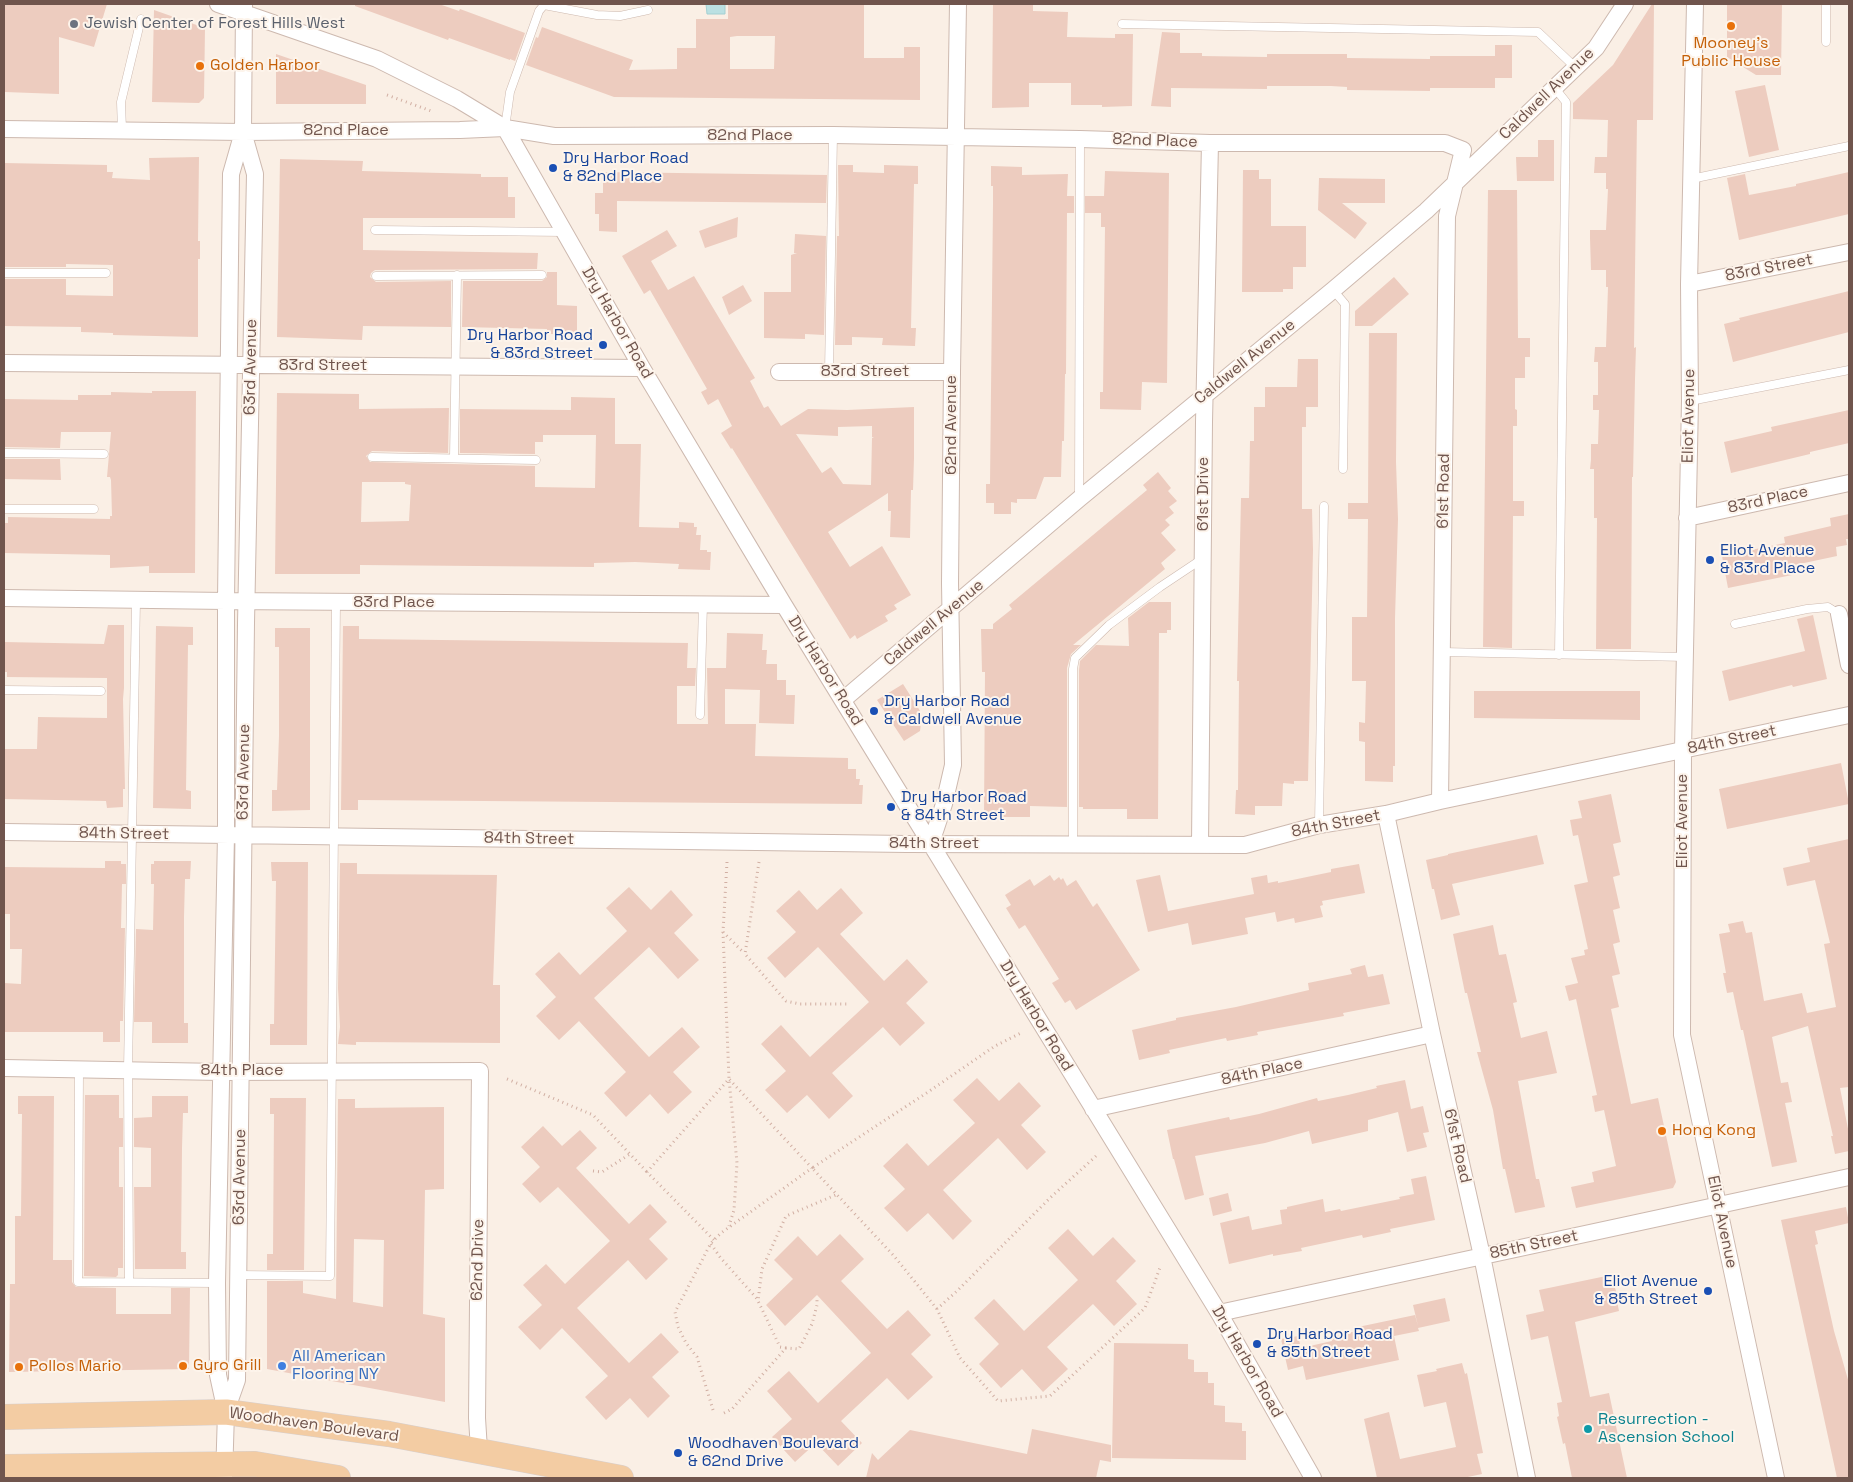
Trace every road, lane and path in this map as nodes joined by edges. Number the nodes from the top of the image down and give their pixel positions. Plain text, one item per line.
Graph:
1 (218, 4) edge
2 (958, 4) edge
3 (1625, 4) edge
4 (1694, 4) edge
5 (1826, 4) edge
6 (244, 8) edge
7 (648, 10) dead end
8 (141, 19) dead end
9 (1122, 24) dead end
10 (1826, 42) dead end
11 (1575, 67) junction
12 (1554, 87) junction
13 (387, 95) dead end
14 (442, 115) dead end
15 (505, 128) junction
16 (4, 129) edge
17 (122, 130) junction
18 (243, 132) junction
19 (833, 135) junction
20 (955, 138) junction
21 (1080, 139) junction
22 (1210, 143) junction
23 (1849, 146) edge
24 (1691, 179) junction
25 (1455, 182) junction
26 (375, 230) dead end
27 (564, 232) junction
28 (1849, 252) edge
29 (4, 273) edge
30 (106, 273) dead end
31 (457, 275) junction
32 (542, 275) dead end
33 (376, 276) dead end
34 (1689, 284) junction
35 (1333, 290) junction
36 (4, 363) edge
37 (229, 365) junction
38 (252, 365) junction
39 (455, 367) junction
40 (642, 368) junction
41 (1849, 370) edge
42 (778, 372) dead end
43 (829, 372) junction
44 (952, 372) junction
45 (1205, 394) junction
46 (1690, 401) junction
47 (4, 453) edge
48 (104, 454) dead end
49 (372, 457) dead end
50 (454, 457) junction
51 (536, 460) dead end
52 (1343, 469) dead end
53 (1849, 483) edge
54 (1079, 499) junction
55 (1324, 506) dead end
56 (4, 509) edge
57 (94, 509) dead end
58 (1687, 518) junction
59 (1204, 558) junction
60 (4, 598) edge
61 (136, 600) junction
62 (226, 601) junction
63 (246, 602) junction
64 (336, 602) junction
65 (703, 604) junction
66 (784, 605) junction
67 (951, 609) junction
68 (1839, 614) joint
69 (1735, 624) dead end
70 (1442, 652) junction
71 (1559, 655) junction
72 (1686, 657) junction
73 (1849, 665) edge
74 (4, 690) edge
75 (100, 691) dead end
76 (843, 700) junction
77 (700, 715) dead end
78 (1849, 715) edge
79 (1684, 750) junction
80 (1440, 801) junction
81 (1386, 814) junction
82 (1319, 825) junction
83 (4, 832) edge
84 (131, 834) junction
85 (226, 835) junction
86 (243, 835) junction
87 (335, 836) junction
88 (931, 843) junction
89 (1073, 844) junction
90 (1200, 844) junction
91 (727, 862) dead end
92 (759, 862) dead end
93 (723, 932) junction
94 (745, 954) junction
95 (849, 1004) dead end
96 (1022, 1033) dead end
97 (1432, 1034) junction
98 (4, 1068) edge
99 (80, 1070) junction
100 (128, 1070) junction
101 (332, 1071) junction
102 (480, 1071) joint
103 (221, 1072) junction
104 (241, 1072) junction
105 (507, 1079) dead end
106 (730, 1079) junction
107 (1093, 1109) junction
108 (630, 1154) junction
109 (1096, 1156) dead end
110 (812, 1168) junction
111 (593, 1171) dead end
112 (647, 1172) junction
113 (1849, 1177) edge
114 (838, 1194) junction
115 (1718, 1205) junction
116 (729, 1227) junction
117 (712, 1242) junction
118 (1482, 1256) junction
119 (1161, 1265) dead end
120 (238, 1275) junction
121 (129, 1282) junction
122 (217, 1283) junction
123 (817, 1300) dead end
124 (758, 1301) junction
125 (937, 1309) junction
126 (1219, 1313) junction
127 (786, 1348) junction
128 (713, 1410) dead end
129 (226, 1412) junction
130 (724, 1412) dead end
131 (4, 1417) edge
132 (479, 1450) junction
133 (4, 1468) edge
134 (224, 1471) edge
135 (338, 1478) edge
136 (621, 1478) edge
137 (1313, 1478) edge
138 (1527, 1478) edge
139 (1776, 1478) edge

1 - 6 street, Dry Harbor Road
2 - 20 street, 62nd Avenue
3 - 11 street, Caldwell Avenue
4 - 24 street, Eliot Avenue
5 - 10 lane
6 - 15 street, Dry Harbor Road
6 - 18 street, 63rd Avenue
7 - 15 lane
8 - 17 lane
9 - 11 lane
11 - 12 street, Caldwell Avenue
12 - 25 street, Caldwell Avenue
12 - 71 lane
13 - 14 path
15 - 18 street, 82nd Place
15 - 19 street, 82nd Place
15 - 27 street, Dry Harbor Road
16 - 17 street, 82nd Place
17 - 18 street, 82nd Place
18 - 37 street, 63rd Avenue
18 - 38 street, 63rd Avenue
19 - 20 street, 82nd Place
19 - 43 lane
20 - 21 street, 82nd Place
20 - 44 street, 62nd Avenue
21 - 22 street, 82nd Place
21 - 54 lane
22 - 25 street, 82nd Place
22 - 45 street, 61st Drive
23 - 24 lane
24 - 34 street, Eliot Avenue
25 - 35 street, Caldwell Avenue
25 - 70 street, 61st Road
26 - 27 lane
27 - 40 street, Dry Harbor Road
28 - 34 street, 83rd Street
29 - 30 lane
31 - 32 lane
31 - 33 lane
31 - 39 lane
34 - 46 street, Eliot Avenue
35 - 45 street, Caldwell Avenue
35 - 52 lane
36 - 37 street, 83rd Street
37 - 38 street, 83rd Street
37 - 62 street, 63rd Avenue
38 - 39 street, 83rd Street
38 - 63 street, 63rd Avenue
39 - 40 street, 83rd Street
39 - 50 lane
40 - 66 street, Dry Harbor Road
41 - 46 lane
42 - 43 street, 83rd Street
43 - 44 street, 83rd Street
44 - 67 street, 62nd Avenue
45 - 54 street, Caldwell Avenue
45 - 59 street, 61st Drive
46 - 58 street, Eliot Avenue
47 - 48 lane
49 - 50 lane
50 - 51 lane
53 - 58 street, 83rd Place
54 - 67 street, Caldwell Avenue
55 - 82 lane
56 - 57 lane
58 - 72 street, Eliot Avenue
59 - 89 lane
59 - 90 street, 61st Drive
60 - 61 street, 83rd Place
61 - 62 street, 83rd Place
61 - 84 lane
62 - 63 street, 83rd Place
62 - 85 street, 63rd Avenue
63 - 64 street, 83rd Place
63 - 86 street, 63rd Avenue
64 - 65 street, 83rd Place
64 - 87 lane
65 - 66 street, 83rd Place
65 - 77 lane
66 - 76 street, Dry Harbor Road
67 - 76 street, Caldwell Avenue
67 - 88 street, 62nd Avenue
68 - 69 lane
68 - 73 street
70 - 71 lane
70 - 80 street, 61st Road
71 - 72 lane
72 - 79 street, Eliot Avenue
74 - 75 lane
76 - 88 street, Dry Harbor Road
78 - 79 street, 84th Street
79 - 80 street, 84th Street
79 - 115 street, Eliot Avenue
80 - 81 street, 84th Street
81 - 82 street, 84th Street
81 - 97 street, 61st Road
82 - 90 street, 84th Street
83 - 84 street, 84th Street
84 - 85 street, 84th Street
84 - 100 lane
85 - 86 street, 84th Street
85 - 103 street, 63rd Avenue
86 - 87 street, 84th Street
86 - 104 street, 63rd Avenue
87 - 88 street, 84th Street
87 - 101 lane
88 - 89 street, 84th Street
88 - 107 street, Dry Harbor Road
89 - 90 street, 84th Street
91 - 93 path
92 - 94 path
93 - 94 path
93 - 106 path
94 - 95 path
96 - 110 path
97 - 107 street, 84th Place
97 - 118 street, 61st Road
98 - 99 street, 84th Place
99 - 100 street, 84th Place
99 - 121 lane
100 - 103 street, 84th Place
100 - 121 lane
101 - 102 street, 84th Place
101 - 104 street, 84th Place
101 - 120 lane
102 - 132 street, 62nd Drive
103 - 104 street, 84th Place
103 - 122 street, 63rd Avenue
104 - 120 street, 63rd Avenue
105 - 108 path
106 - 110 path
106 - 112 path
106 - 116 path
107 - 126 street, Dry Harbor Road
108 - 111 path
108 - 112 path
109 - 125 path
110 - 114 path
110 - 116 path
112 - 117 path
113 - 115 street, 85th Street
114 - 124 path
114 - 125 path
115 - 118 street, 85th Street
115 - 139 street, Eliot Avenue
116 - 117 path
117 - 124 path
117 - 128 path
118 - 126 street, 85th Street
118 - 138 street, 61st Road
119 - 125 path
120 - 129 street, 63rd Avenue
121 - 122 lane
122 - 129 street, 63rd Avenue
123 - 127 path
124 - 127 path
126 - 137 street, Dry Harbor Road
127 - 130 path
129 - 131 main road, Woodhaven Boulevard
129 - 132 main road, Woodhaven Boulevard
129 - 134 street, 63rd Avenue
132 - 136 main road, Woodhaven Boulevard
133 - 134 main road
134 - 135 main road

